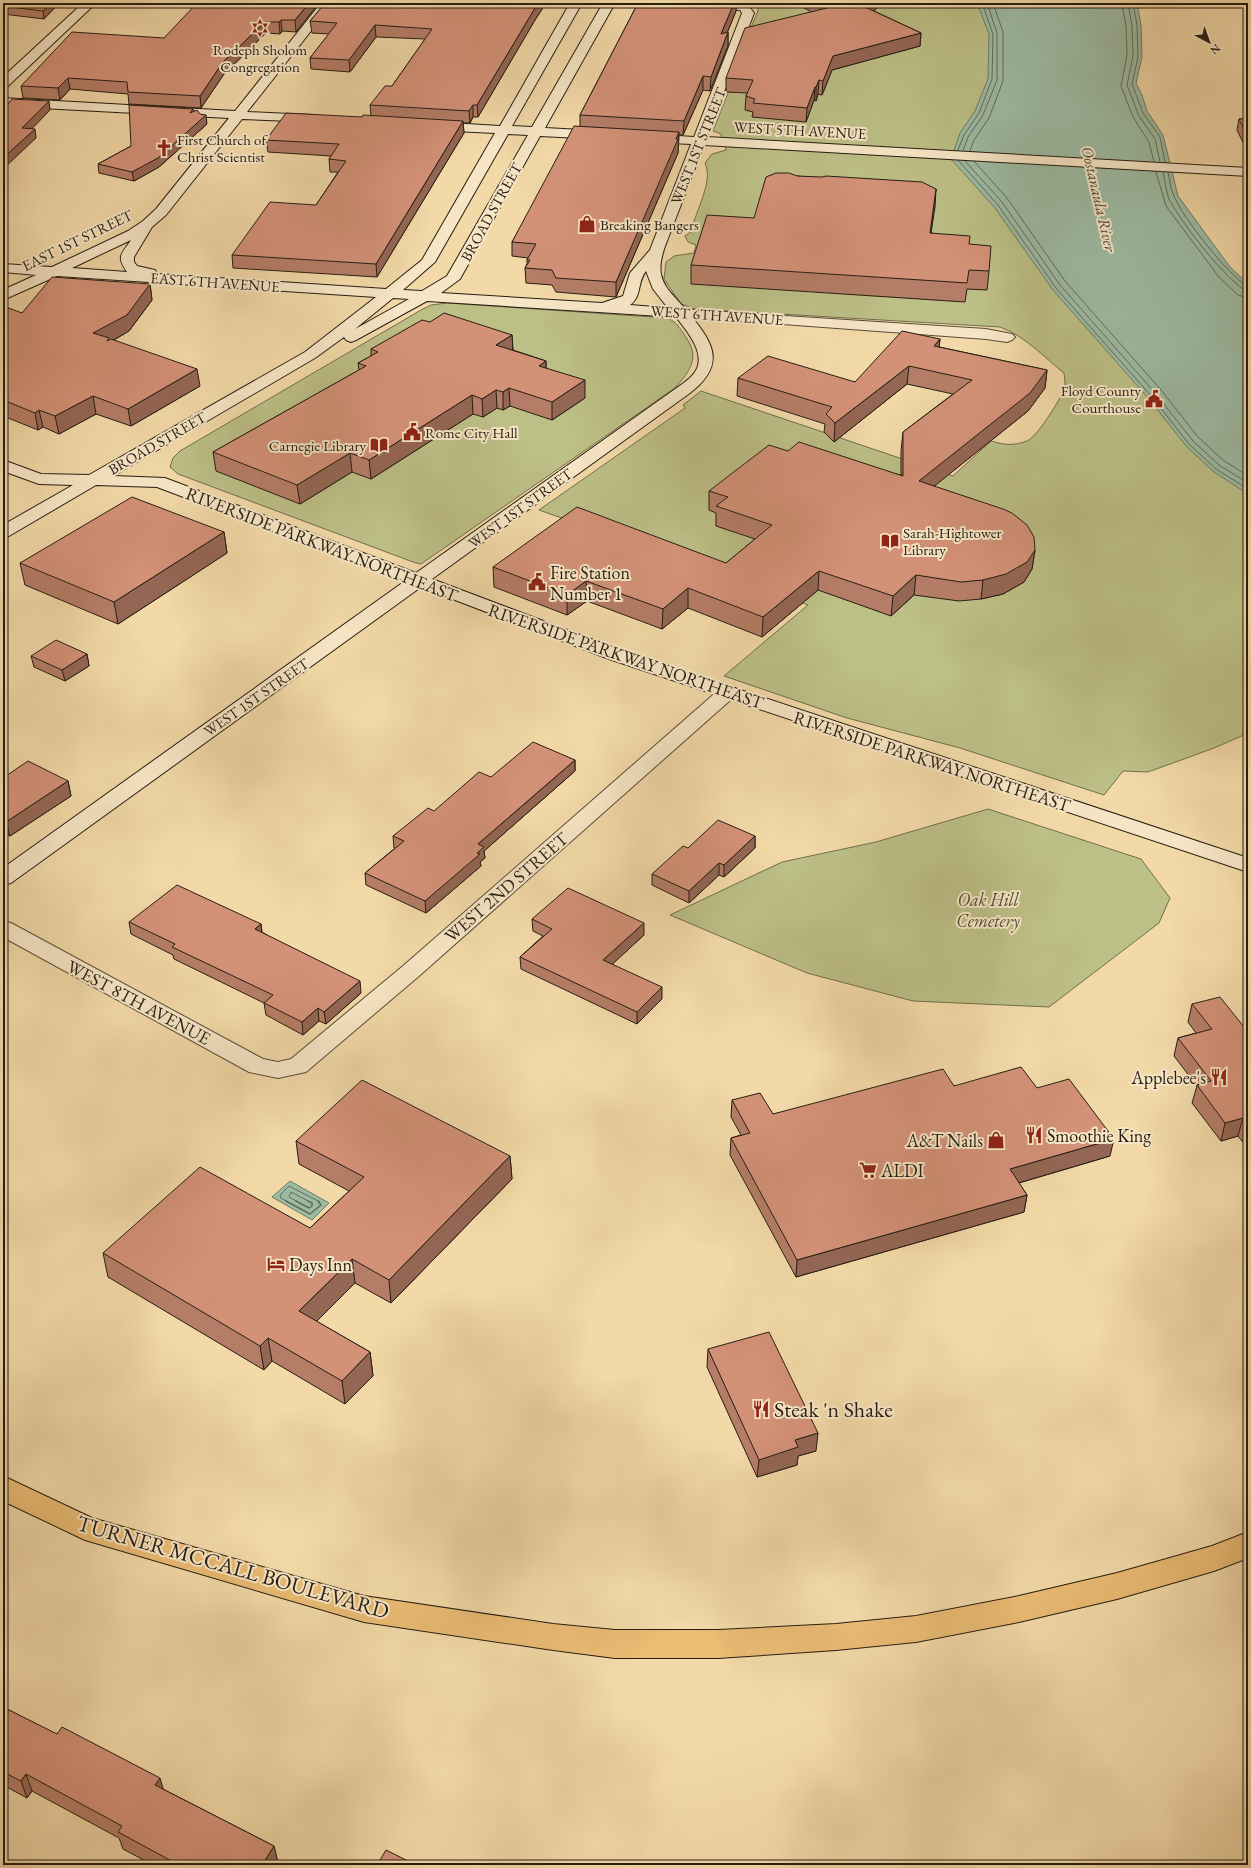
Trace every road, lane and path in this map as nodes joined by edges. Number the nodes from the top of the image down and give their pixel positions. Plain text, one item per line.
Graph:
1 (90, 3) edge
2 (327, 3) edge
3 (576, 3) edge
4 (609, 3) edge
5 (694, 3) edge
6 (742, 5) edge
7 (3, 84) edge
8 (3, 102) edge
9 (238, 115) junction
10 (323, 120) edge
11 (421, 125) edge
12 (504, 130) junction
13 (536, 132) junction
14 (611, 136) edge
15 (635, 137) edge
16 (698, 141) junction
17 (1248, 172) edge
18 (148, 224) junction
19 (656, 252) junction
20 (3, 268) edge
21 (55, 271) junction
22 (211, 283) junction
23 (390, 293) junction
24 (3, 296) edge
25 (427, 296) junction
26 (600, 307) junction
27 (679, 313) junction
28 (1007, 338) dead end
29 (310, 355) junction
30 (3, 465) edge
31 (91, 481) junction
32 (3, 532) edge
33 (420, 580) junction
34 (728, 692) junction
35 (1248, 865) edge
36 (3, 878) edge
37 (3, 928) edge
38 (278, 1070) joint
39 (3, 1488) edge
40 (1248, 1545) edge

1 - 7 street
2 - 9 street, EAST 1ST STREET
3 - 12 street, BROAD STREET
4 - 13 street, BROAD STREET
5 - 6 street
6 - 16 street, WEST 1ST STREET
8 - 9 street
9 - 10 street
9 - 18 street, EAST 1ST STREET
11 - 12 street
12 - 13 street
12 - 23 street, BROAD STREET
13 - 14 street
13 - 25 street, BROAD STREET
15 - 16 street, WEST 5TH AVENUE
16 - 17 street, WEST 5TH AVENUE
16 - 19 street, WEST 1ST STREET
18 - 21 street, EAST 1ST STREET
18 - 22 street
19 - 26 street
19 - 27 street, WEST 1ST STREET
20 - 21 street, EAST 6TH AVENUE
21 - 22 street, EAST 6TH AVENUE
21 - 24 street, EAST 1ST STREET
22 - 23 street, EAST 6TH AVENUE
23 - 25 street, EAST 6TH AVENUE
23 - 29 street, BROAD STREET
25 - 26 street, WEST 6TH AVENUE
25 - 29 street, BROAD STREET
26 - 27 street, WEST 6TH AVENUE
27 - 28 street, WEST 6TH AVENUE
27 - 33 street, WEST 1ST STREET
29 - 31 street, BROAD STREET
30 - 31 street, RIVERSIDE PARKWAY NORTHEAST
31 - 32 street, BROAD STREET
31 - 33 street, RIVERSIDE PARKWAY NORTHEAST
33 - 34 street, RIVERSIDE PARKWAY NORTHEAST
33 - 36 street, WEST 1ST STREET
34 - 35 street, RIVERSIDE PARKWAY NORTHEAST
34 - 38 street, WEST 2ND STREET
37 - 38 street, WEST 8TH AVENUE
39 - 40 main road, TURNER MCCALL BOULEVARD

